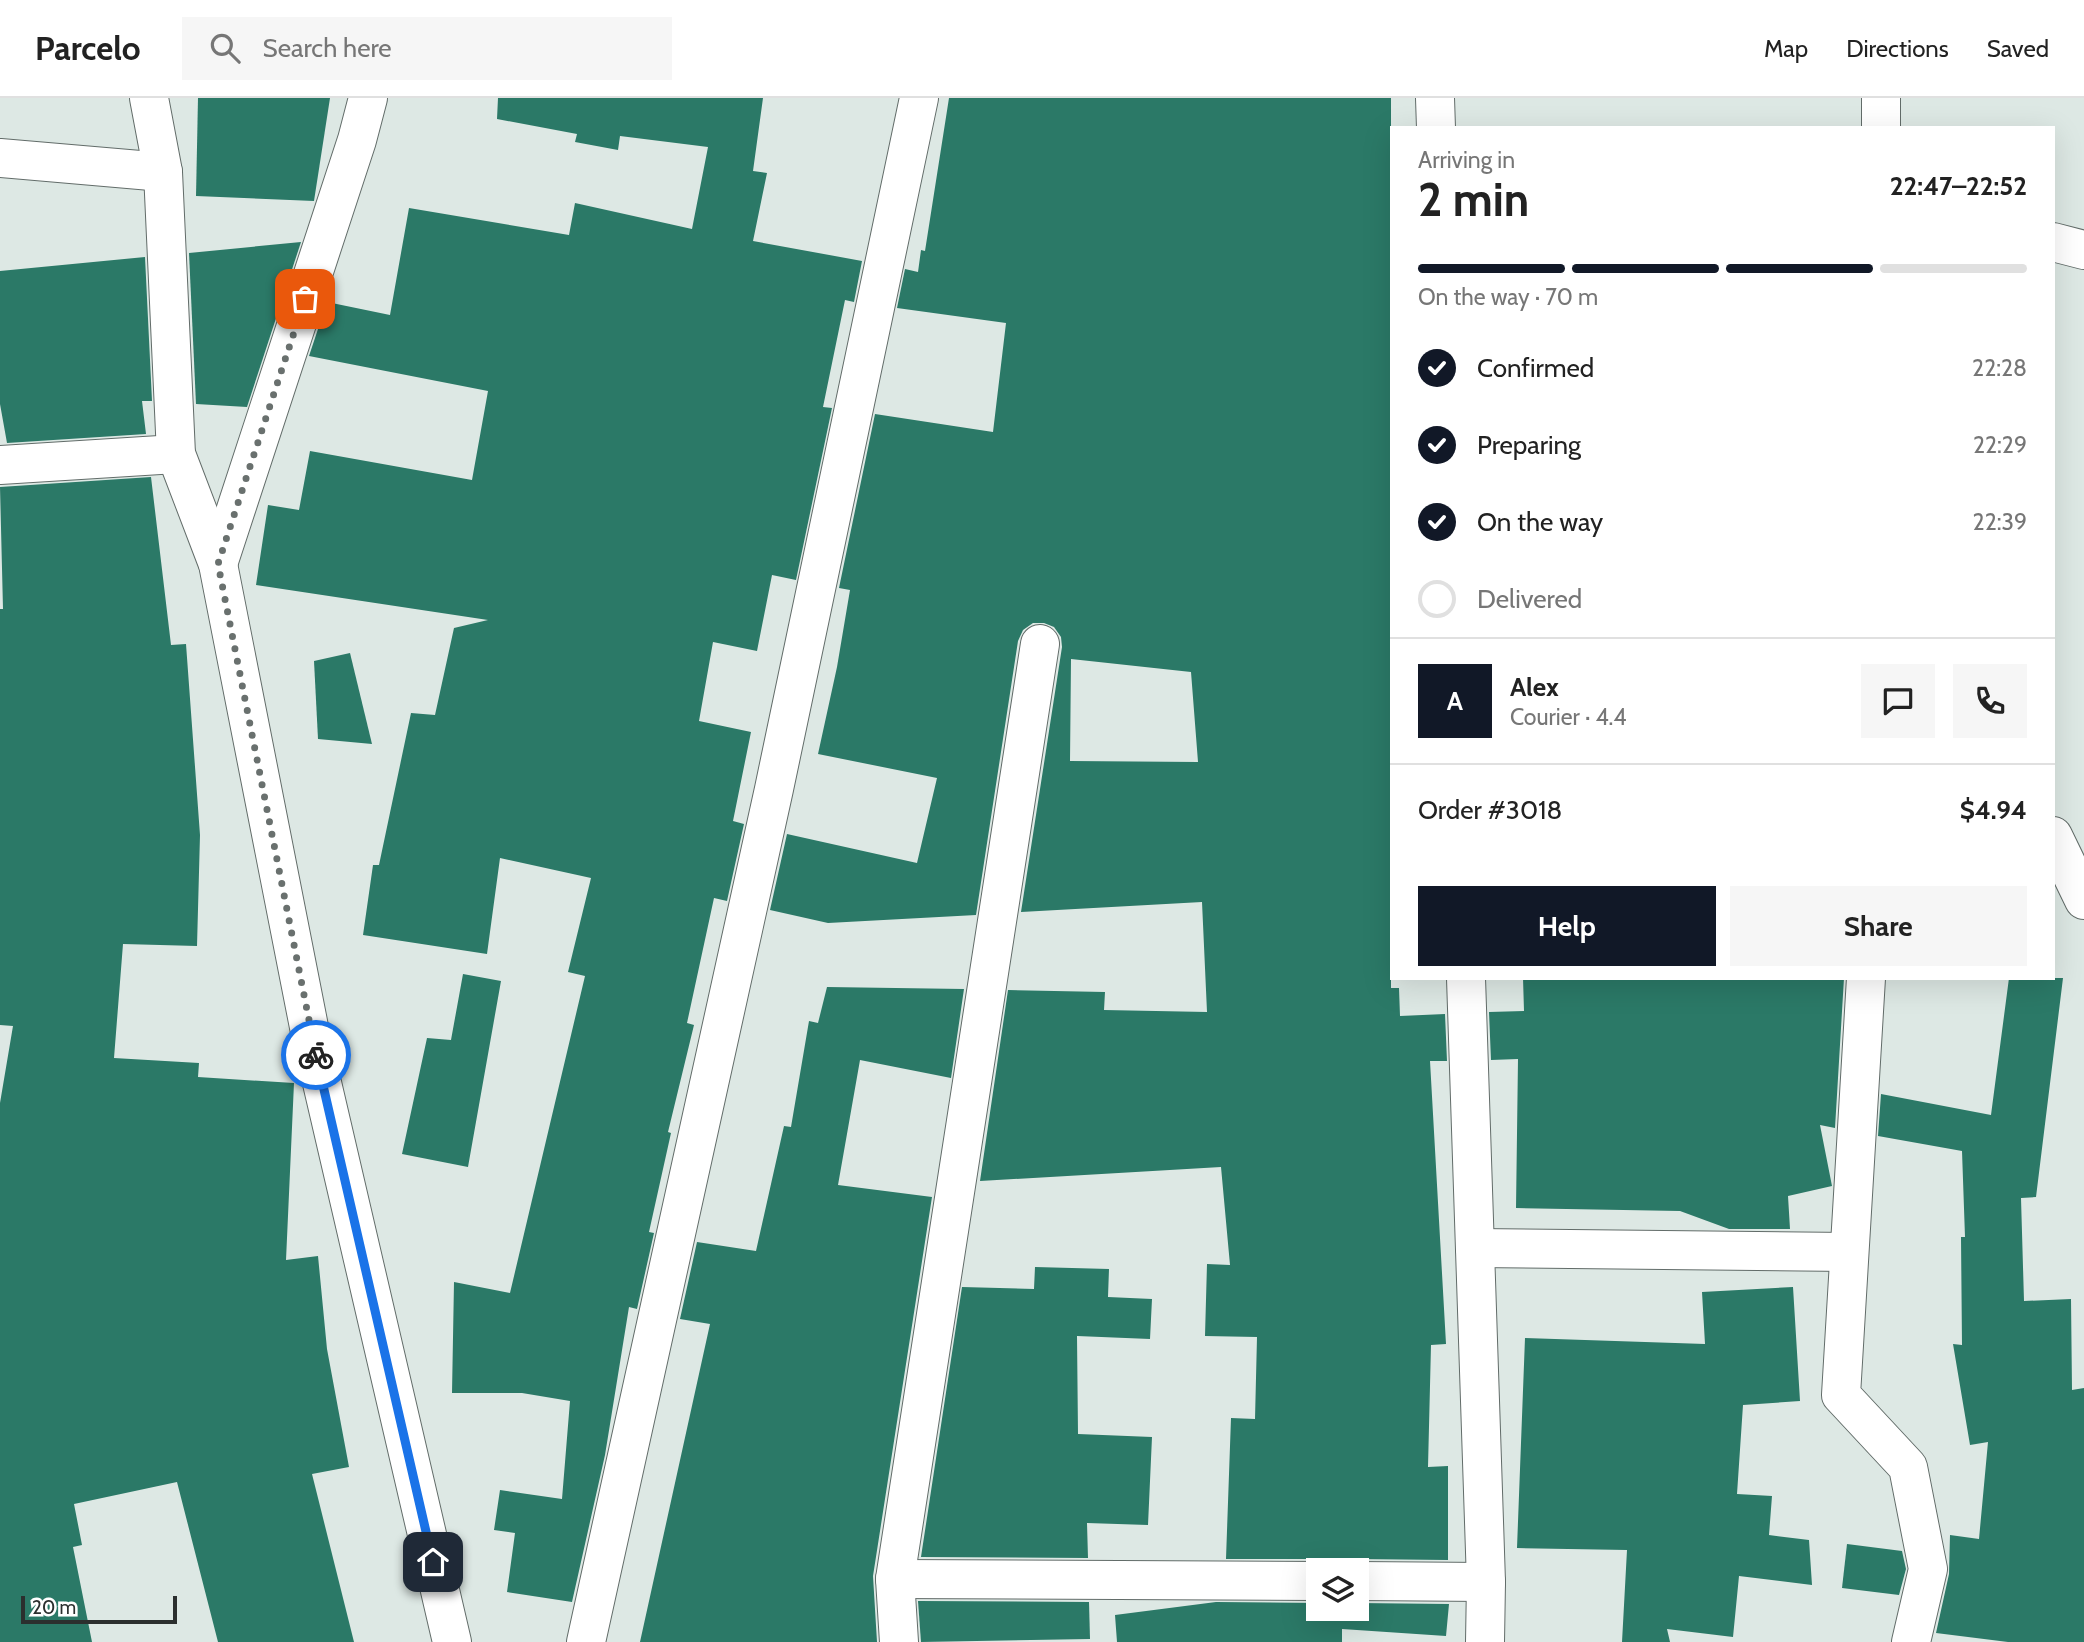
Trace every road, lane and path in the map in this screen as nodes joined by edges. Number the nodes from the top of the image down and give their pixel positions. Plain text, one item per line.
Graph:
1 (149, 98) edge
2 (368, 98) edge
3 (919, 98) edge
4 (1436, 98) edge
5 (1881, 98) edge
6 (1437, 126) edge
7 (1881, 126) edge
8 (0, 158) edge
9 (163, 172) junction
10 (2055, 243) edge
11 (2084, 250) edge
12 (176, 454) junction
13 (0, 465) edge
14 (218, 564) junction
15 (1040, 644) dead end
16 (2055, 840) edge
17 (2084, 900) edge
18 (1466, 980) edge
19 (1866, 980) edge
20 (1475, 1248) junction
21 (1849, 1252) junction
22 (895, 1579) junction
23 (1306, 1581) edge
24 (1369, 1581) edge
25 (1486, 1582) junction
26 (452, 1642) edge
27 (586, 1642) edge
28 (899, 1642) edge
29 (1485, 1642) edge
30 (1911, 1642) edge

1 - 9 street
2 - 14 street
3 - 27 street
4 - 6 street
5 - 7 street
8 - 9 street
9 - 12 street
10 - 11 street
12 - 13 street
12 - 14 street
14 - 26 street
15 - 22 street
16 - 17 street
18 - 20 street
19 - 21 street
20 - 21 street
20 - 25 street
21 - 30 street
22 - 23 street
22 - 28 street
24 - 25 street
25 - 29 street

